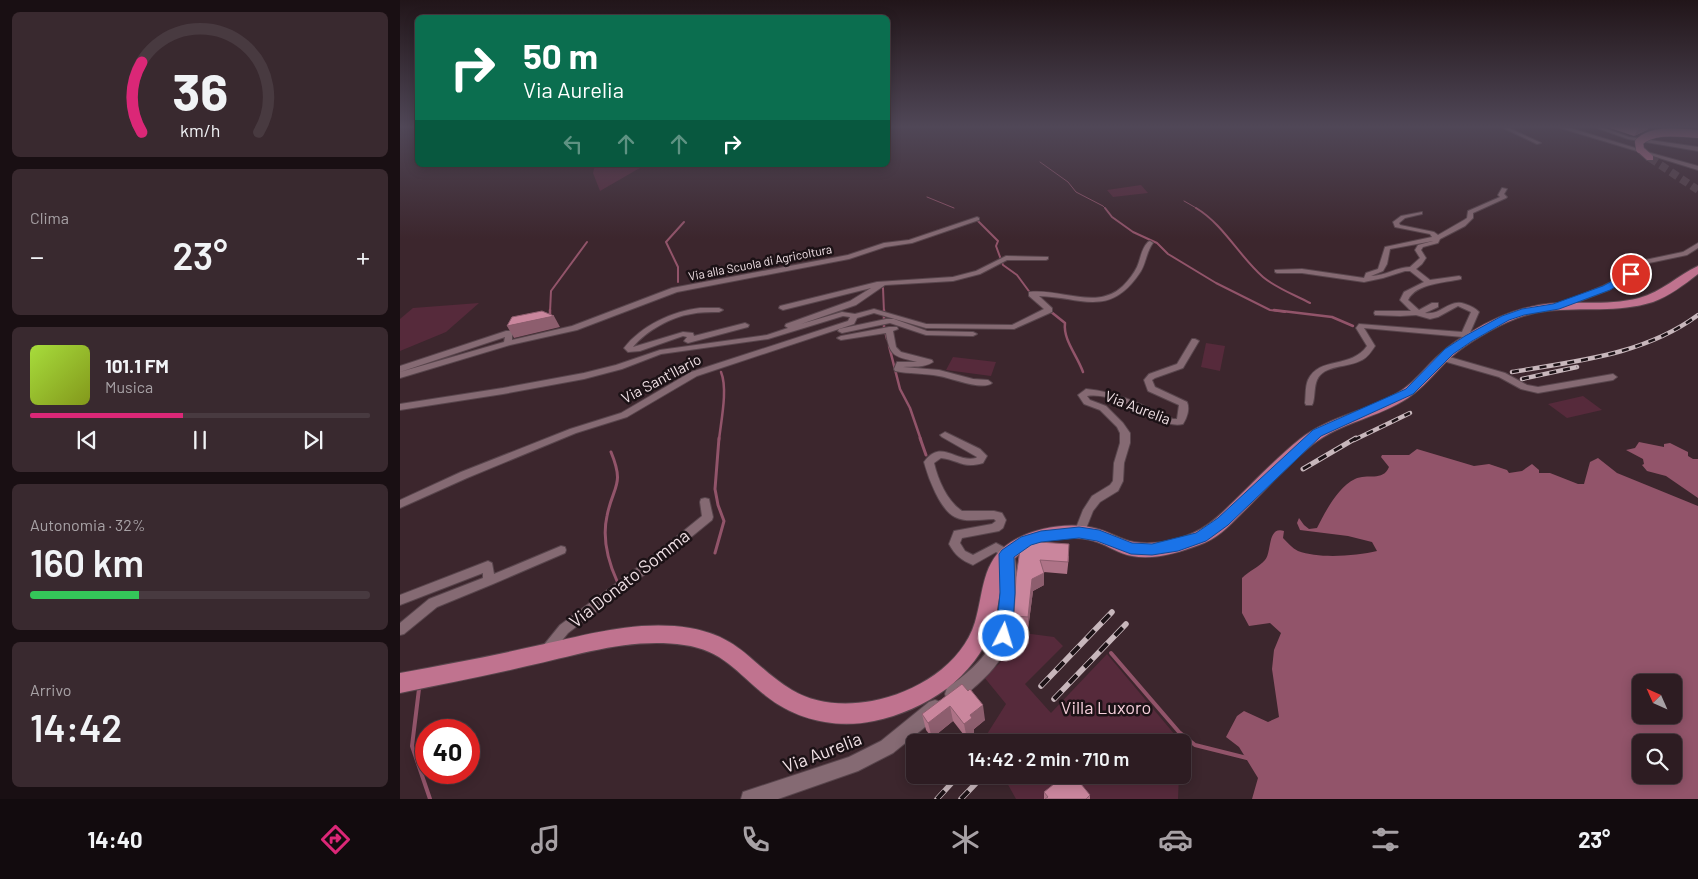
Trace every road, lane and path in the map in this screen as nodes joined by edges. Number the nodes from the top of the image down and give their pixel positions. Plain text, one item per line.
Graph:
1 (1504, 190) dead end
2 (1420, 213) dead end
3 (977, 219) dead end
4 (1437, 238) junction
5 (1150, 243) dead end
6 (1698, 245) edge
7 (1046, 258) dead end
8 (1411, 269) junction
9 (1698, 269) edge
10 (1277, 271) dead end
11 (1370, 278) junction
12 (1459, 278) dead end
13 (1429, 282) junction
14 (878, 284) junction
15 (1435, 305) dead end
16 (1555, 307) junction
17 (783, 308) dead end
18 (719, 310) dead end
19 (1416, 312) junction
20 (1378, 313) dead end
21 (854, 316) junction
22 (745, 325) dead end
23 (909, 328) junction
24 (889, 329) junction
25 (818, 333) junction
26 (973, 334) dead end
27 (1466, 336) junction
28 (841, 338) dead end
29 (691, 339) junction
30 (740, 340) junction
31 (1195, 341) dead end
32 (475, 349) junction
33 (662, 352) junction
34 (1443, 358) junction
35 (400, 369) edge
36 (400, 375) edge
37 (1614, 377) dead end
38 (988, 383) dead end
39 (1309, 402) dead end
40 (400, 407) edge
41 (945, 435) dead end
42 (705, 502) dead end
43 (400, 504) edge
44 (1079, 533) junction
45 (561, 550) dead end
46 (1007, 554) junction
47 (489, 581) junction
48 (400, 600) edge
49 (400, 630) edge
50 (544, 653) junction
51 (400, 683) edge
52 (750, 799) edge

1 - 4 street
2 - 4 street
3 - 32 street, Via alla Scuola di Agricoltura
4 - 8 street
4 - 11 street
5 - 21 street
6 - 16 street
7 - 14 street
8 - 11 street
8 - 13 street
9 - 16 main road
10 - 11 street
12 - 13 street
13 - 19 street
14 - 17 street
14 - 30 street, Via Sant'Ilario
15 - 19 street
16 - 27 main road
18 - 29 street, Via Sant'Ilario
19 - 20 street
19 - 27 street
21 - 25 street, Via Sant'Ilario
21 - 30 street, Via Sant'Ilario
22 - 29 street, Via Sant'Ilario
23 - 24 street
23 - 25 street
23 - 26 street
24 - 28 street
24 - 38 street
25 - 43 street, Via Sant'Ilario
27 - 34 main road
27 - 39 street
29 - 33 street, Via Sant'Ilario
30 - 33 street, Via Sant'Ilario
31 - 44 street, Via Aurelia
32 - 35 street
32 - 36 street
33 - 40 street, Via Sant'Ilario
34 - 37 street
34 - 44 main road
41 - 46 street
42 - 50 street, Via Donato Somma
44 - 46 main road
45 - 47 street
46 - 50 main road, Via Donato Somma
46 - 52 street, Via Aurelia
47 - 48 street
47 - 49 street
50 - 51 main road, Via Donato Somma

